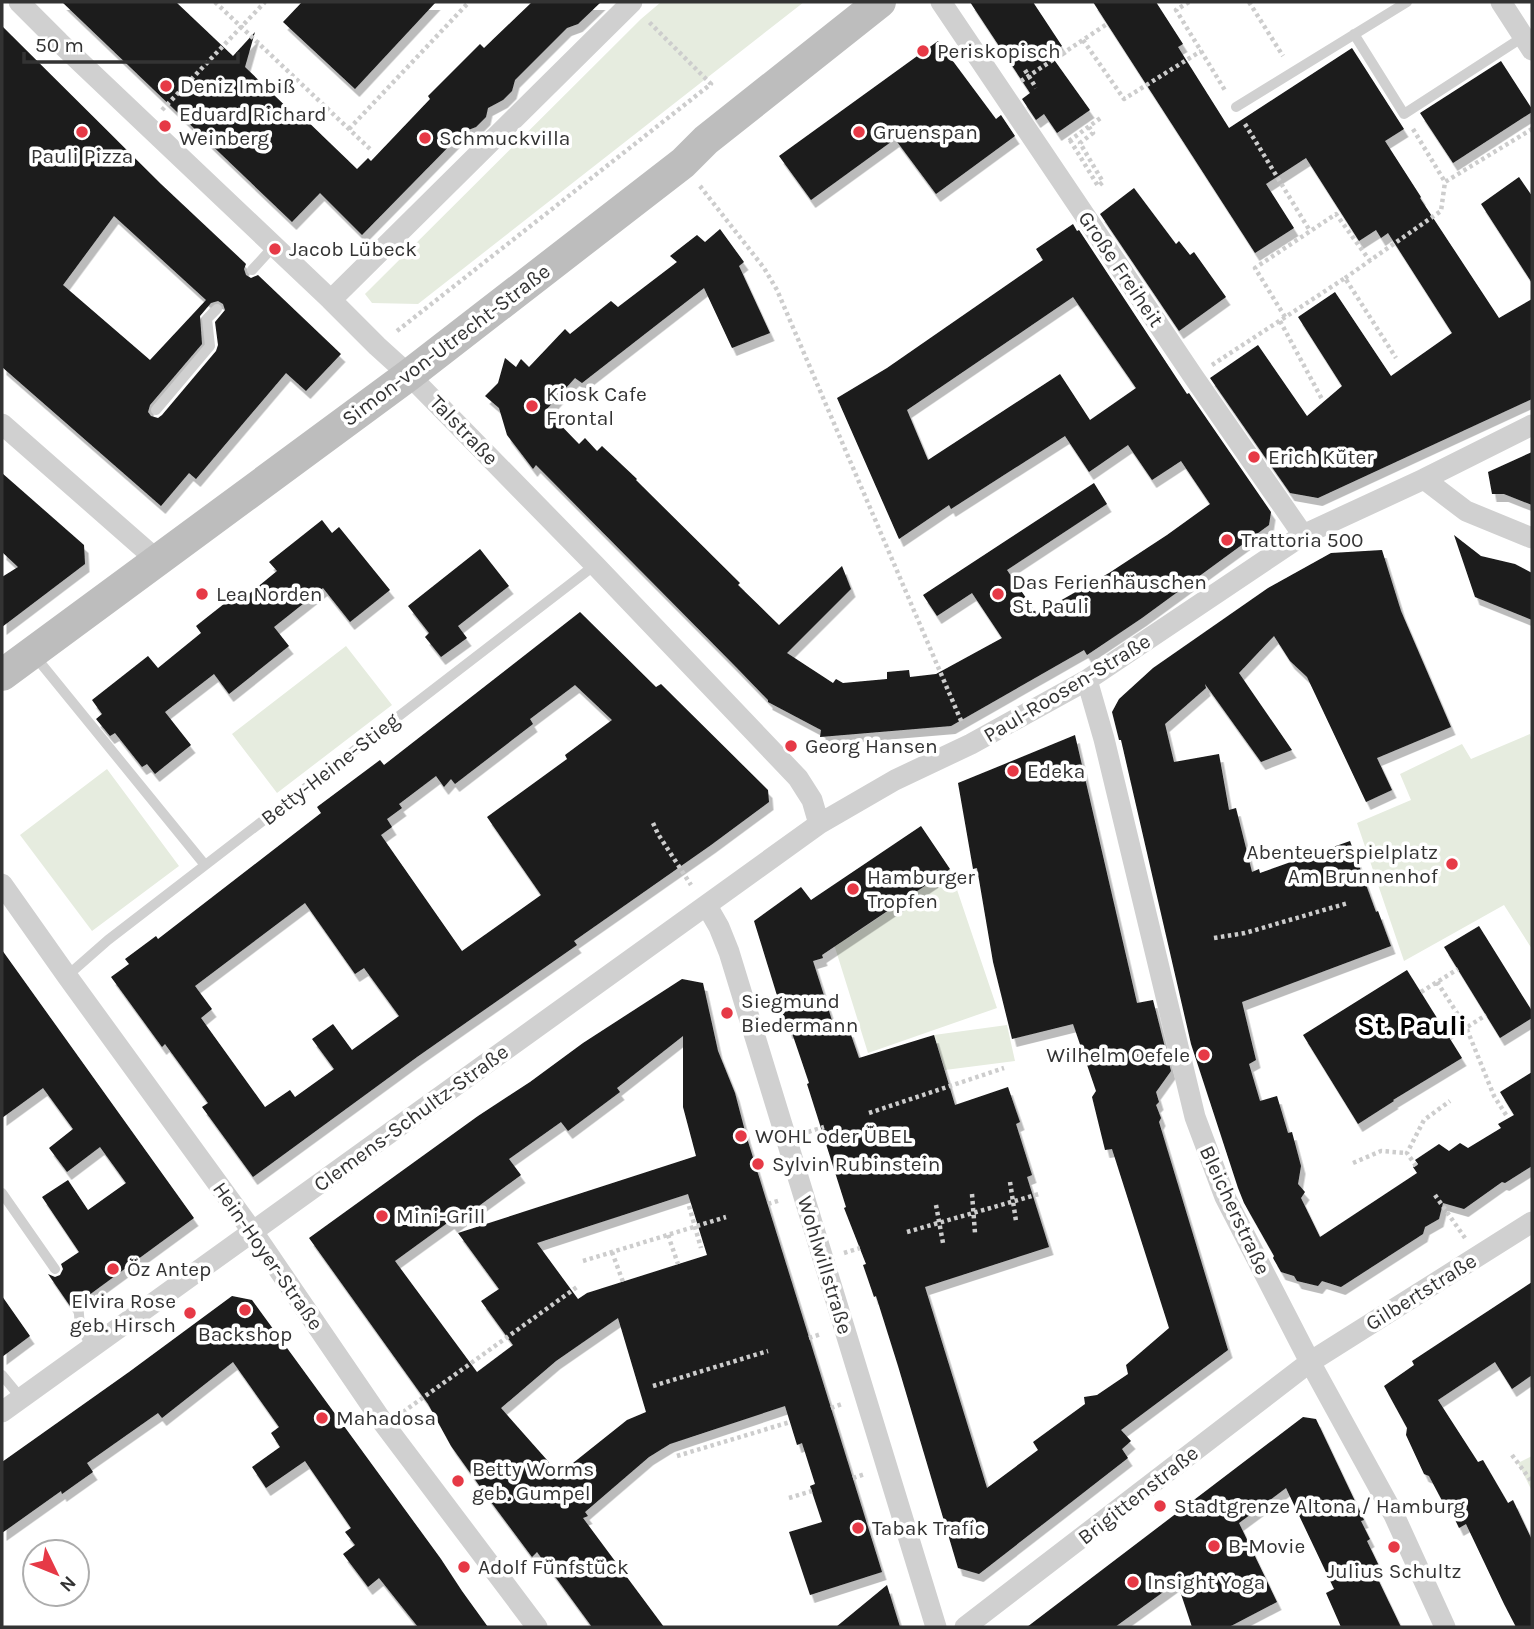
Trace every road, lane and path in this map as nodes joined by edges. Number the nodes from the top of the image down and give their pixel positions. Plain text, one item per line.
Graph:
1 (19, 2) edge
2 (215, 2) edge
3 (265, 2) edge
4 (469, 2) edge
5 (631, 2) edge
6 (880, 2) edge
7 (941, 2) edge
8 (1249, 2) edge
9 (1407, 2) edge
10 (1501, 2) edge
11 (1107, 23) dead end
12 (241, 27) junction
13 (1354, 34) junction
14 (1083, 40) junction
15 (1528, 43) edge
16 (1201, 51) dead end
17 (1293, 72) junction
18 (1027, 73) junction
19 (1021, 80) dead end
20 (1036, 88) dead end
21 (1236, 107) dead end
22 (1404, 114) junction
23 (1102, 117) dead end
24 (147, 126) junction
25 (1089, 127) junction
26 (349, 129) junction
27 (1532, 129) edge
28 (1076, 137) dead end
29 (1070, 140) dead end
30 (370, 149) dead end
31 (683, 163) junction
32 (1445, 182) junction
33 (274, 246) junction
34 (1370, 261) junction
35 (252, 270) dead end
36 (1345, 278) junction
37 (331, 300) junction
38 (217, 309) dead end
39 (1286, 317) junction
40 (1280, 321) junction
41 (377, 346) junction
42 (1396, 358) dead end
43 (410, 375) junction
44 (1194, 376) junction
45 (1323, 401) dead end
46 (156, 410) dead end
47 (2, 425) edge
48 (1532, 425) edge
49 (1424, 479) junction
50 (1303, 536) junction
51 (1532, 538) edge
52 (157, 560) junction
53 (595, 565) junction
54 (32, 653) junction
55 (2, 675) edge
56 (1087, 680) junction
57 (971, 744) junction
58 (653, 823) dead end
59 (819, 824) junction
60 (205, 864) junction
61 (2, 884) edge
62 (1348, 903) dead end
63 (706, 906) junction
64 (1214, 939) dead end
65 (1458, 969) dead end
66 (66, 976) junction
67 (1437, 982) junction
68 (1421, 992) dead end
69 (1486, 1015) dead end
70 (1466, 1027) junction
71 (1450, 1038) dead end
72 (1004, 1068) dead end
73 (1450, 1101) dead end
74 (869, 1113) dead end
75 (1508, 1118) dead end
76 (1407, 1153) junction
77 (1353, 1163) dead end
78 (1416, 1166) dead end
79 (1010, 1182) dead end
80 (2, 1193) edge
81 (972, 1194) dead end
82 (1039, 1194) dead end
83 (1435, 1195) dead end
84 (1013, 1201) junction
85 (936, 1205) dead end
86 (688, 1206) dead end
87 (973, 1213) junction
88 (726, 1217) dead end
89 (1450, 1217) dead end
90 (1016, 1221) dead end
91 (1532, 1222) edge
92 (939, 1223) junction
93 (695, 1226) junction
94 (253, 1231) junction
95 (906, 1232) dead end
96 (975, 1233) dead end
97 (668, 1235) junction
98 (943, 1243) dead end
99 (701, 1248) dead end
100 (612, 1252) junction
101 (583, 1261) dead end
102 (678, 1264) dead end
103 (55, 1269) dead end
104 (623, 1282) dead end
105 (577, 1287) dead end
106 (78, 1302) dead end
107 (92, 1346) junction
108 (768, 1351) dead end
109 (1310, 1362) junction
110 (2, 1375) edge
111 (653, 1386) dead end
112 (21, 1398) junction
113 (2, 1412) edge
114 (790, 1423) dead end
115 (384, 1424) junction
116 (1512, 1455) dead end
117 (677, 1456) dead end
118 (1532, 1482) edge
119 (812, 1491) dead end
120 (789, 1498) dead end
121 (537, 1627) edge
122 (936, 1627) edge
123 (965, 1627) edge
124 (1444, 1627) edge

1 - 24 street, Talstraße
2 - 12 path
3 - 12 path
4 - 26 path
5 - 37 street
5 - 41 path
6 - 31 main road, Simon-von-Utrecht-Straße
7 - 44 street, Große Freiheit
8 - 17 path
9 - 13 lane
10 - 15 street
11 - 14 path
12 - 24 path
12 - 26 path
13 - 17 lane
13 - 22 lane
14 - 16 path
14 - 18 path
15 - 22 lane
17 - 21 lane
18 - 19 path
18 - 20 path
22 - 32 path
23 - 25 path
24 - 33 street, Talstraße
25 - 28 path
25 - 29 path
26 - 30 path
27 - 32 path
31 - 43 main road, Simon-von-Utrecht-Straße
31 - 57 path
32 - 34 path
33 - 35 lane
33 - 37 street, Talstraße
34 - 36 path
34 - 39 path
36 - 39 path
36 - 42 path
37 - 41 street, Talstraße
38 - 46 lane
39 - 40 path
40 - 44 path
40 - 45 path
41 - 43 street, Talstraße
43 - 52 main road, Simon-von-Utrecht-Straße
43 - 53 street, Talstraße
44 - 50 street, Große Freiheit
47 - 52 street
48 - 49 street, Paul-Roosen-Straße
49 - 50 street, Paul-Roosen-Straße
49 - 51 street
50 - 56 street, Paul-Roosen-Straße
52 - 54 main road, Simon-von-Utrecht-Straße
53 - 59 street, Talstraße
53 - 60 lane, Betty-Heine-Stieg
54 - 55 main road, Simon-von-Utrecht-Straße
54 - 60 lane
56 - 57 street, Paul-Roosen-Straße
56 - 109 street, Bleicherstraße
57 - 59 street, Paul-Roosen-Straße
58 - 63 path
59 - 63 street, Clemens-Schultz-Straße
60 - 66 lane, Betty-Heine-Stieg
61 - 66 street, Hein-Hoyer-Straße
62 - 64 path
63 - 94 street, Clemens-Schultz-Straße
63 - 122 street, Wohlwillstraße
65 - 67 path
66 - 94 street, Hein-Hoyer-Straße
67 - 68 path
67 - 70 path
69 - 70 path
70 - 71 path
70 - 75 path
72 - 74 path
73 - 76 path
76 - 77 path
76 - 78 path
79 - 84 path
80 - 103 lane
81 - 87 path
82 - 84 path
83 - 89 path
84 - 87 path
84 - 90 path
85 - 92 path
86 - 93 path
87 - 92 path
87 - 96 path
88 - 93 path
91 - 109 street, Gilbertstraße
92 - 95 path
92 - 98 path
93 - 97 path
93 - 99 path
94 - 107 street, Clemens-Schultz-Straße
94 - 115 street, Hein-Hoyer-Straße
97 - 100 path
97 - 102 path
100 - 101 path
100 - 104 path
105 - 115 path
106 - 107 lane
107 - 112 street, Clemens-Schultz-Straße
108 - 111 path
109 - 123 street, Brigittenstraße
109 - 124 street, Bleicherstraße
110 - 112 lane
112 - 113 street, Clemens-Schultz-Straße
114 - 117 path
115 - 121 street, Hein-Hoyer-Straße
116 - 118 path
119 - 120 path

